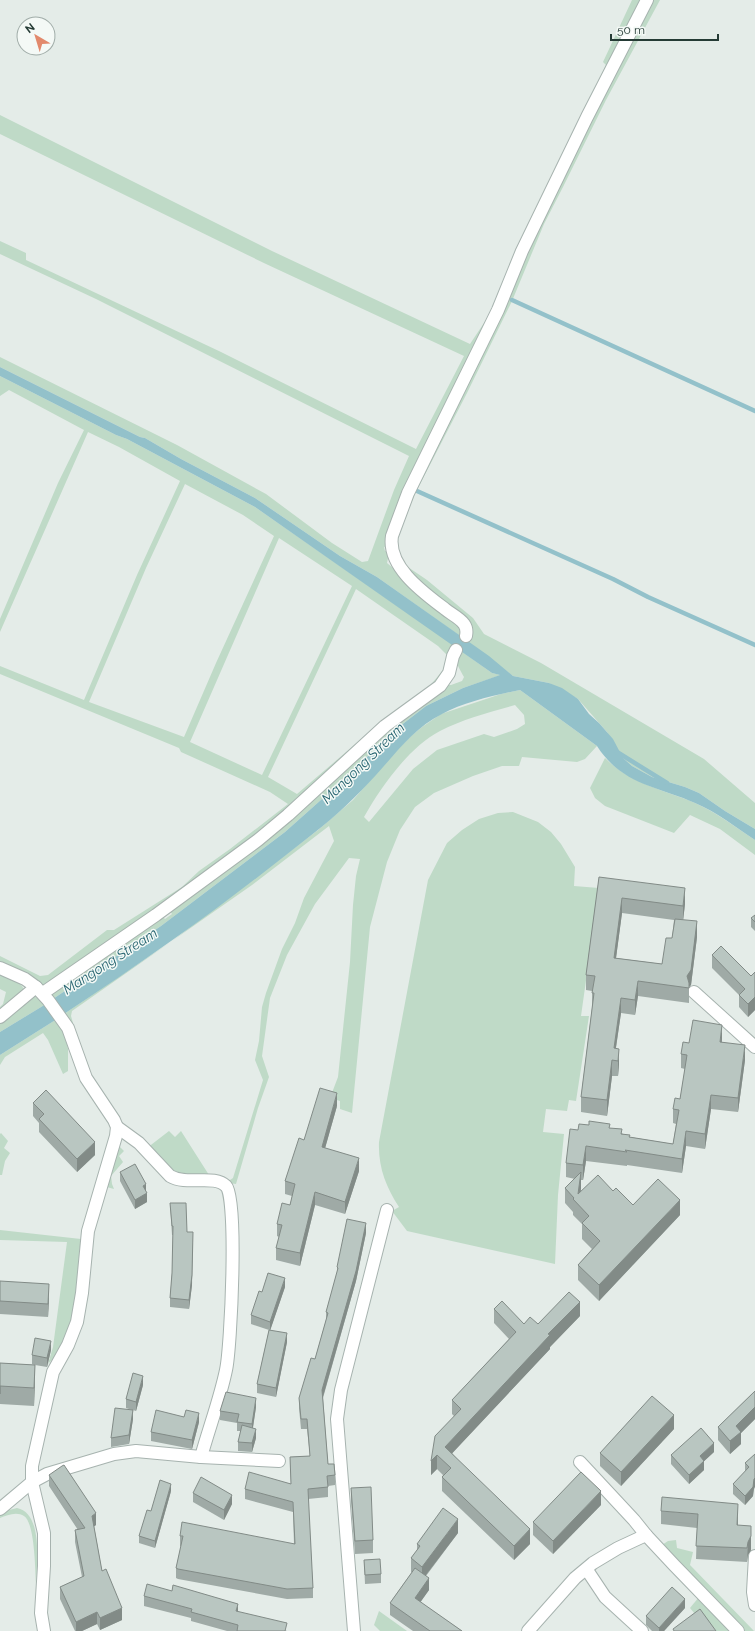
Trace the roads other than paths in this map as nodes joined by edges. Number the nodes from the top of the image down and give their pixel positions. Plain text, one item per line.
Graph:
1 (648, 0) edge
2 (466, 636) dead end
3 (456, 650) dead end
4 (0, 968) edge
5 (694, 992) dead end
6 (43, 993) junction
7 (0, 1017) edge
8 (755, 1047) edge
9 (117, 1128) junction
10 (387, 1210) dead end
11 (201, 1457) junction
12 (279, 1461) dead end
13 (580, 1462) dead end
14 (32, 1482) junction
15 (0, 1509) edge
16 (646, 1535) junction
17 (755, 1556) edge
18 (586, 1570) junction
19 (755, 1605) edge
20 (44, 1631) edge
21 (354, 1631) edge
22 (529, 1631) edge
23 (642, 1631) edge
24 (738, 1631) edge

1 - 2 street
3 - 6 street
4 - 6 street
5 - 8 street
6 - 7 street
6 - 9 street
9 - 11 street
9 - 14 street
10 - 21 street
11 - 12 street
11 - 14 street
13 - 16 street
14 - 15 street
14 - 20 street
16 - 18 street
16 - 24 street
17 - 19 street
18 - 22 street
18 - 23 street

